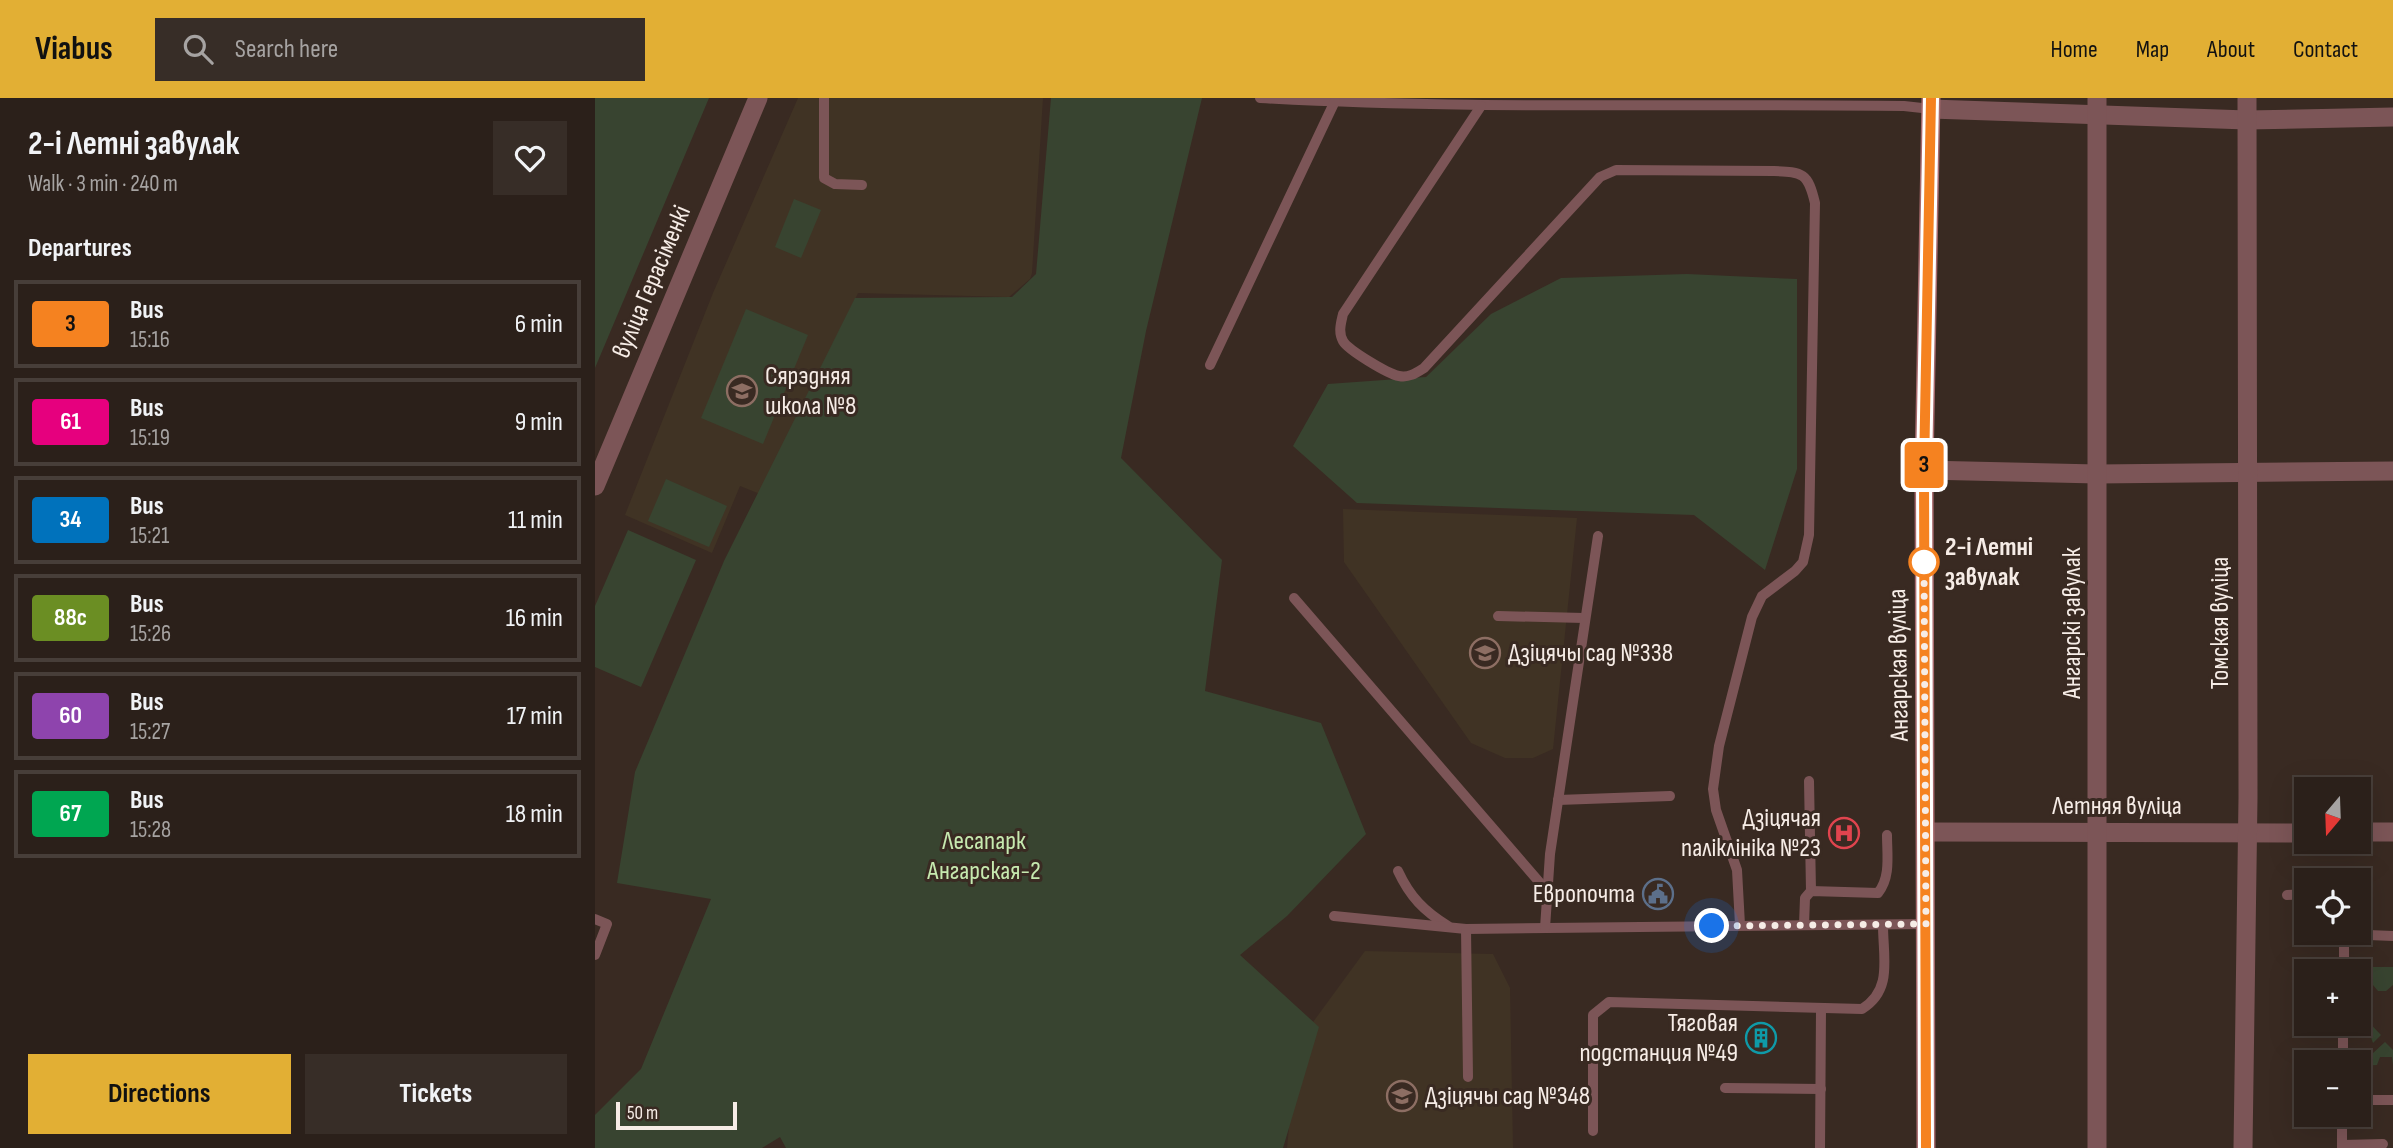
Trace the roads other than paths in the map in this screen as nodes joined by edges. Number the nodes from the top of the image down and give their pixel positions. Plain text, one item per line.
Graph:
1 (758, 98) edge
2 (824, 98) edge
3 (1260, 98) edge
4 (2247, 98) edge
5 (1335, 101) junction
6 (1713, 101) edge
7 (1931, 104) edge
8 (1481, 106) junction
9 (2097, 107) edge
10 (2393, 117) edge
11 (2247, 120) junction
12 (862, 185) dead end
13 (1210, 365) dead end
14 (1924, 470) junction
15 (2393, 471) edge
16 (2248, 472) junction
17 (2097, 474) junction
18 (595, 486) edge
19 (1598, 537) dead end
20 (1294, 598) dead end
21 (1498, 616) dead end
22 (1584, 618) junction
23 (1809, 781) dead end
24 (1670, 796) dead end
25 (1558, 800) junction
26 (1927, 832) junction
27 (2371, 832) edge
28 (2393, 832) edge
29 (2098, 833) junction
30 (2245, 833) junction
31 (2294, 833) edge
32 (1887, 835) dead end
33 (1398, 871) dead end
34 (1547, 891) junction
35 (1811, 891) junction
36 (2287, 895) dead end
37 (2294, 895) edge
38 (1334, 916) dead end
39 (595, 919) edge
40 (1926, 924) junction
41 (1740, 925) junction
42 (1804, 925) junction
43 (1883, 925) junction
44 (1545, 928) junction
45 (1451, 929) junction
46 (1466, 929) junction
47 (2371, 935) edge
48 (2393, 936) edge
49 (595, 955) edge
50 (1821, 1010) junction
51 (1468, 1077) dead end
52 (1725, 1088) dead end
53 (1821, 1089) junction
54 (2371, 1100) edge
55 (2393, 1100) edge
56 (2342, 1127) edge
57 (1593, 1131) dead end
58 (2383, 1144) dead end
59 (2342, 1147) edge
60 (1821, 1148) edge
61 (1926, 1148) edge
62 (2097, 1148) edge
63 (2243, 1148) edge

1 - 18 street, вуліца Герасіменкі
2 - 12 lane
3 - 5 lane
4 - 11 street, Томская вуліца
5 - 8 lane
5 - 13 lane
6 - 7 lane
6 - 8 lane
7 - 9 street
7 - 14 main road, Ангарская вуліца
8 - 41 lane
9 - 11 street
9 - 17 street, Ангарскі завулак
10 - 11 street
11 - 16 street, Томская вуліца
14 - 17 street
14 - 26 main road, Ангарская вуліца
15 - 16 street
16 - 17 street
16 - 30 street, Томская вуліца
17 - 29 street, Ангарскі завулак
19 - 22 lane
20 - 34 lane
21 - 22 lane
22 - 25 lane
23 - 35 lane
24 - 25 lane
25 - 34 lane
26 - 29 street, Летняя вуліца
26 - 40 main road, Ангарская вуліца
27 - 28 street
29 - 30 street, Летняя вуліца
29 - 62 street, Ангарскі завулак
30 - 31 street, Летняя вуліца
30 - 63 street, Томская вуліца
32 - 35 lane
33 - 45 lane
34 - 44 lane
35 - 42 lane
36 - 37 lane
38 - 45 lane
39 - 49 lane
40 - 43 lane
40 - 61 main road, Ангарская вуліца
41 - 42 lane
41 - 44 lane
42 - 43 lane
43 - 50 lane
44 - 46 lane
45 - 46 lane
46 - 51 lane
47 - 48 lane
50 - 53 lane
50 - 57 lane
52 - 53 lane
53 - 60 lane
54 - 55 lane
56 - 59 lane
58 - 59 lane

